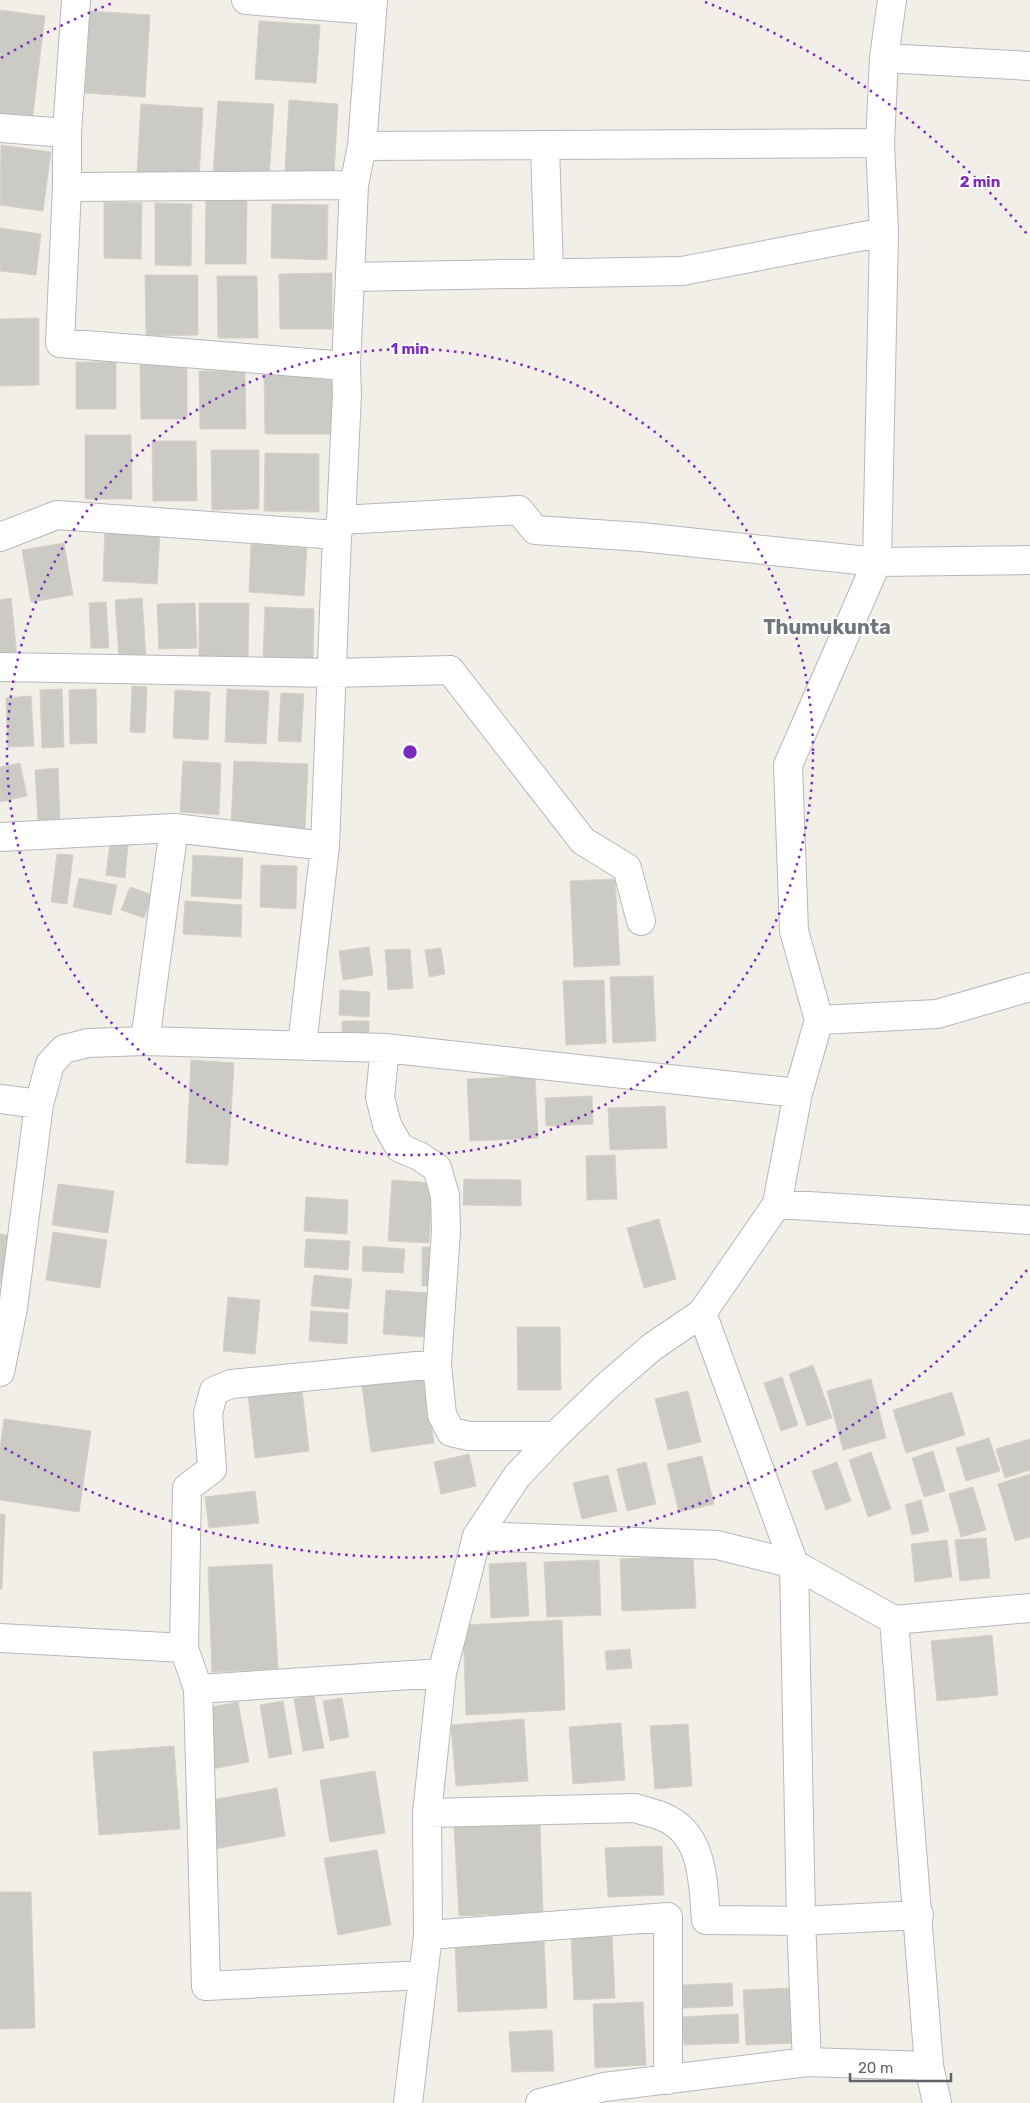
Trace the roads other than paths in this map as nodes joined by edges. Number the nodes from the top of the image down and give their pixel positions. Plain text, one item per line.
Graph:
1 (76, 0) edge
2 (246, 0) edge
3 (892, 0) edge
4 (373, 5) edge
5 (884, 58) junction
6 (1030, 66) edge
7 (0, 128) edge
8 (67, 133) junction
9 (880, 144) junction
10 (362, 146) junction
11 (545, 146) junction
12 (354, 185) junction
13 (67, 187) junction
14 (884, 232) junction
15 (549, 273) junction
16 (350, 276) junction
17 (346, 366) junction
18 (339, 528) junction
19 (0, 537) edge
20 (1030, 560) edge
21 (877, 562) junction
22 (0, 667) edge
23 (333, 673) junction
24 (174, 828) junction
25 (0, 836) edge
26 (325, 846) junction
27 (641, 922) dead end
28 (1030, 987) edge
29 (818, 1020) junction
30 (145, 1042) junction
31 (302, 1045) junction
32 (385, 1048) junction
33 (798, 1093) junction
34 (0, 1099) edge
35 (39, 1104) junction
36 (777, 1204) junction
37 (1030, 1220) edge
38 (6, 1307) edge
39 (702, 1313) junction
40 (436, 1364) junction
41 (0, 1372) edge
42 (555, 1436) junction
43 (476, 1536) junction
44 (794, 1564) junction
45 (1030, 1608) edge
46 (894, 1620) junction
47 (0, 1638) edge
48 (184, 1648) junction
49 (442, 1673) junction
50 (198, 1689) junction
51 (427, 1813) junction
52 (919, 1916) junction
53 (801, 1921) junction
54 (428, 1936) junction
55 (424, 1975) junction
56 (807, 2062) junction
57 (929, 2066) junction
58 (668, 2080) junction
59 (408, 2103) edge
60 (540, 2103) edge
61 (937, 2103) edge

1 - 8 street
2 - 4 street
3 - 5 street
4 - 10 street
5 - 6 street
5 - 9 street
7 - 8 street
8 - 13 street
9 - 11 street
9 - 14 street
10 - 11 street
10 - 12 street
11 - 15 street
12 - 13 street
12 - 16 street
13 - 17 street
14 - 15 street
14 - 21 street
15 - 16 street
16 - 17 street
17 - 18 street
18 - 19 street
18 - 21 street
18 - 23 street
20 - 21 street
21 - 29 street
22 - 23 street
23 - 26 street
23 - 27 street
24 - 25 street
24 - 26 street
24 - 30 street
26 - 31 street
28 - 29 street
29 - 33 street
30 - 31 street
30 - 35 street
31 - 32 street
32 - 33 street
32 - 40 street
33 - 36 street
34 - 35 street
35 - 38 street
36 - 37 street
36 - 39 street
38 - 41 street
39 - 42 street
39 - 44 street
40 - 42 street
40 - 48 street
42 - 43 street
43 - 44 street
43 - 49 street
44 - 46 street
44 - 53 street
45 - 46 street
46 - 52 street
47 - 48 street
48 - 50 street
49 - 50 street
49 - 51 street
50 - 55 street
51 - 53 street
51 - 54 street
52 - 53 street
52 - 57 street
53 - 56 street
54 - 55 street
54 - 58 street
55 - 59 street
56 - 57 street
56 - 58 street
57 - 61 street
58 - 60 street

